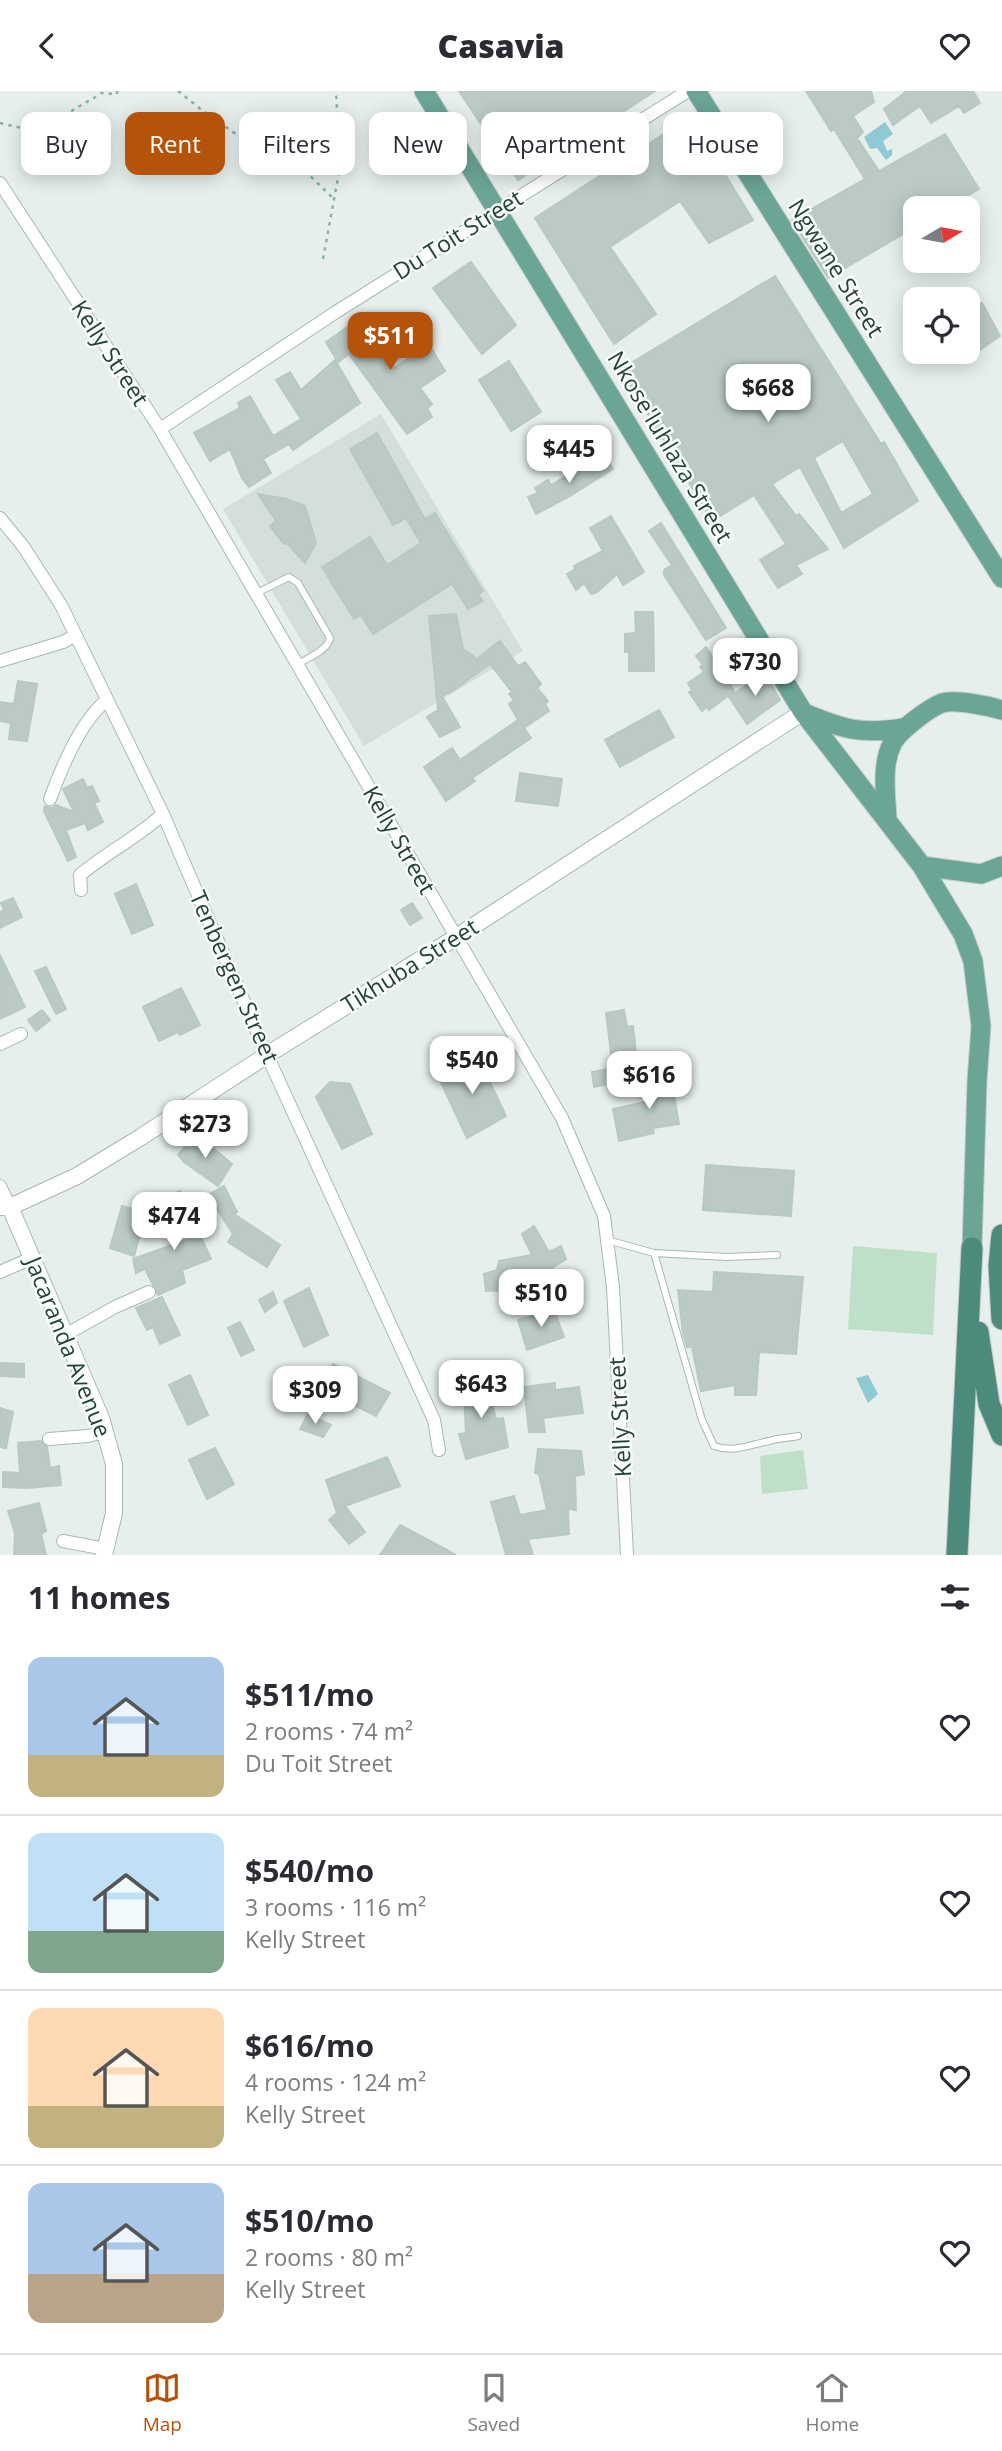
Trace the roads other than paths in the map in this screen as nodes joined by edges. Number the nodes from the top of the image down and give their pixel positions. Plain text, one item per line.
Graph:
1 (424, 91) edge
2 (688, 91) edge
3 (696, 91) edge
4 (0, 184) edge
5 (497, 209) junction
6 (160, 429) junction
7 (0, 518) edge
8 (1002, 578) edge
9 (255, 594) junction
10 (76, 635) junction
11 (0, 661) edge
12 (296, 664) junction
13 (107, 700) junction
14 (1002, 710) edge
15 (803, 712) junction
16 (903, 728) junction
17 (50, 799) dead end
18 (163, 814) junction
19 (887, 820) junction
20 (922, 866) junction
21 (1002, 866) edge
22 (81, 890) dead end
23 (455, 939) junction
24 (21, 1034) dead end
25 (0, 1044) edge
26 (267, 1055) junction
27 (0, 1186) edge
28 (5, 1207) edge
29 (1002, 1235) edge
30 (607, 1240) junction
31 (972, 1248) junction
32 (654, 1253) junction
33 (776, 1255) dead end
34 (32, 1258) junction
35 (0, 1272) edge
36 (149, 1292) dead end
37 (1002, 1319) edge
38 (65, 1335) junction
39 (964, 1416) junction
40 (104, 1432) junction
41 (1002, 1435) edge
42 (798, 1436) dead end
43 (49, 1439) dead end
44 (439, 1450) dead end
45 (62, 1541) dead end
46 (104, 1552) edge
47 (627, 1555) edge
48 (950, 1555) edge
49 (957, 1555) edge

1 - 5 main road, Nkose'luhlaza Street
2 - 5 street, Du Toit Street
3 - 8 main road, Ngwane Street
4 - 6 street, Kelly Street
5 - 6 street, Du Toit Street
5 - 15 main road, Nkose'luhlaza Street
6 - 9 street, Kelly Street
7 - 10 street, Tenbergen Street
9 - 12 street, Kelly Street
9 - 12 lane
10 - 11 street
10 - 13 street, Tenbergen Street
12 - 23 street, Kelly Street
13 - 17 street
13 - 18 street, Tenbergen Street
14 - 16 main road
15 - 16 main road
15 - 19 main road, Nkose'luhlaza Street
15 - 23 street, Tikhuba Street
16 - 19 main road
18 - 22 street
18 - 26 street, Tenbergen Street
19 - 20 main road, Nkose'luhlaza Street
20 - 21 main road
20 - 31 main road, Nkose'luhlaza Street
23 - 26 street, Tikhuba Street
23 - 30 street, Kelly Street
24 - 25 street
26 - 28 street, Tikhuba Street
26 - 44 street, Tenbergen Street
27 - 28 street, Jacaranda Avenue
28 - 34 street, Jacaranda Avenue
29 - 37 highway
30 - 32 lane
30 - 47 street, Kelly Street
31 - 39 highway
31 - 41 highway
32 - 33 lane
32 - 42 lane
34 - 35 street
34 - 38 street, Jacaranda Avenue
36 - 38 street
38 - 40 street, Jacaranda Avenue
39 - 48 highway
39 - 49 highway
40 - 43 street
40 - 46 street, Jacaranda Avenue
45 - 46 street

